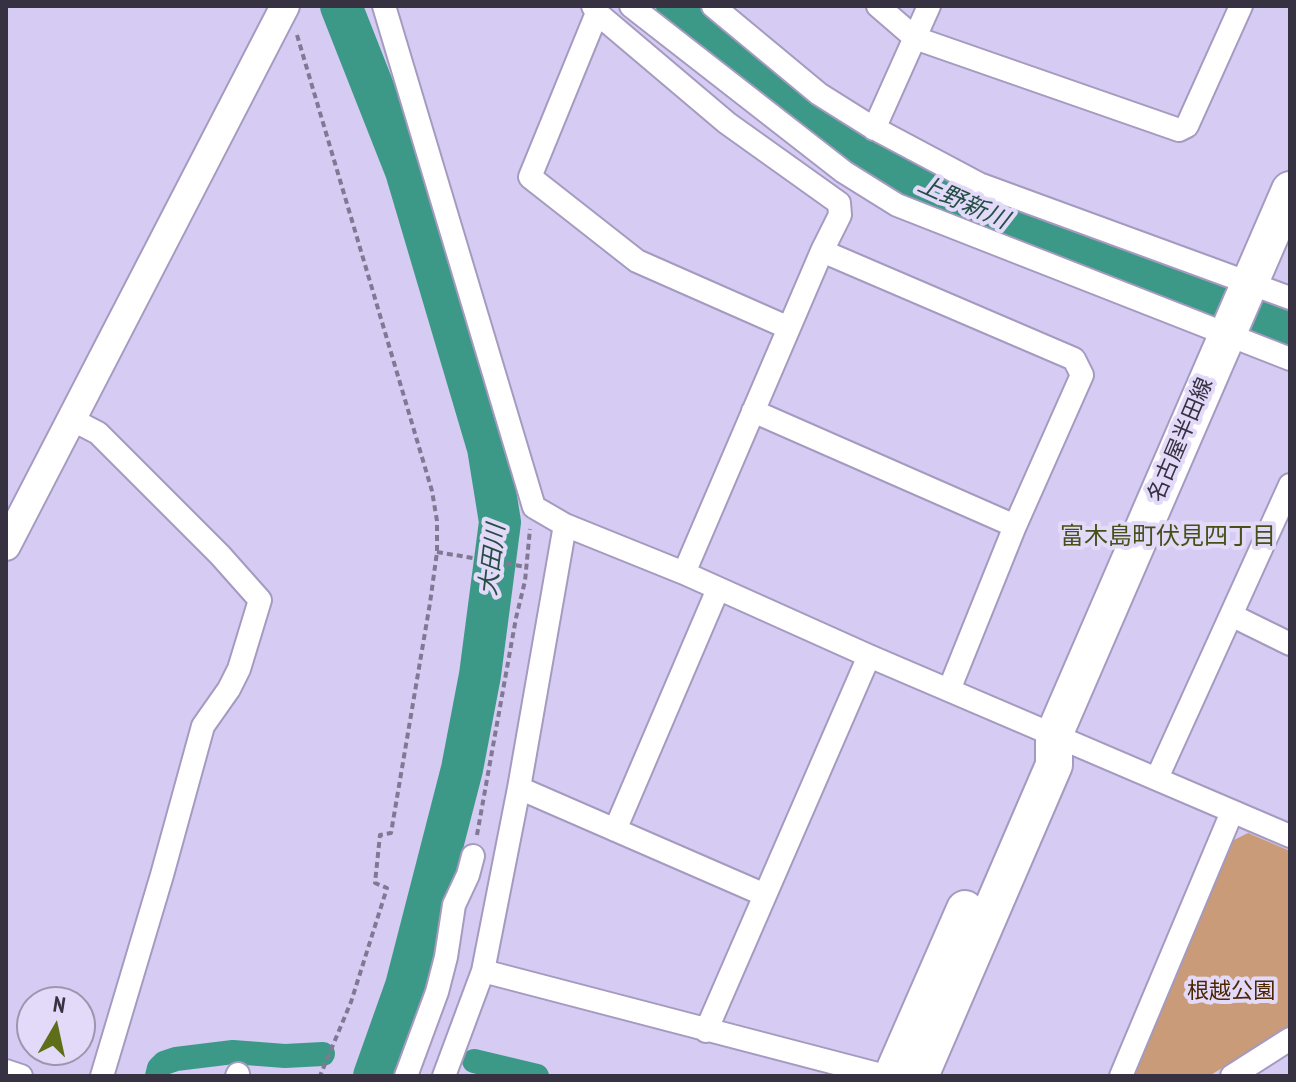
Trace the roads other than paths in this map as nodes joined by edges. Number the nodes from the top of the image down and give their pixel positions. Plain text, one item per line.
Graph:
1 (285, 6) edge
2 (384, 6) edge
3 (631, 6) edge
4 (713, 6) edge
5 (878, 6) edge
6 (929, 6) edge
7 (1241, 6) edge
8 (595, 9) edge
9 (915, 38) junction
10 (874, 129) junction
11 (1290, 190) edge
12 (822, 251) junction
13 (1248, 287) junction
14 (1290, 298) edge
15 (789, 328) junction
16 (1229, 329) junction
17 (1290, 359) edge
18 (753, 411) junction
19 (71, 419) junction
20 (1290, 485) edge
21 (565, 525) junction
22 (1015, 526) junction
23 (6, 546) edge
24 (684, 573) junction
25 (718, 589) junction
26 (1231, 615) junction
27 (1290, 644) edge
28 (869, 656) junction
29 (949, 690) junction
30 (1054, 735) junction
31 (1157, 778) junction
32 (519, 788) junction
33 (1232, 812) junction
34 (615, 830) junction
35 (1290, 836) edge
36 (473, 856) road end
37 (765, 895) junction
38 (483, 971) junction
39 (706, 1031) junction
40 (1290, 1039) edge
41 (6, 1071) edge
42 (21, 1076) edge
43 (102, 1076) edge
44 (406, 1076) edge
45 (444, 1076) edge
46 (885, 1076) edge
47 (892, 1076) edge
48 (920, 1076) edge
49 (1121, 1076) edge
50 (1232, 1076) edge

1 - 19 street
2 - 21 street
3 - 16 street
4 - 10 street
5 - 9 street
6 - 9 street
7 - 9 street
8 - 12 street
8 - 15 street
9 - 10 street
10 - 13 street
11 - 13 main road, 名古屋半田線
12 - 15 street
12 - 22 street
13 - 14 street
13 - 16 main road, 名古屋半田線
15 - 18 street
16 - 17 street
16 - 30 main road, 名古屋半田線
18 - 22 street
18 - 24 street
19 - 23 street
19 - 43 street
20 - 26 street
21 - 24 street
21 - 32 street
22 - 29 street
24 - 25 street
25 - 28 street
25 - 34 street
26 - 27 street
26 - 31 street
28 - 29 street
28 - 37 street
29 - 30 street
30 - 31 street
30 - 47 main road, 名古屋半田線
30 - 48 main road, 名古屋半田線
31 - 33 street
32 - 34 street
32 - 38 street
33 - 35 street
33 - 49 street
34 - 37 street
36 - 44 street
37 - 39 street
38 - 39 street
38 - 45 street
39 - 46 street
40 - 50 street
41 - 42 street

